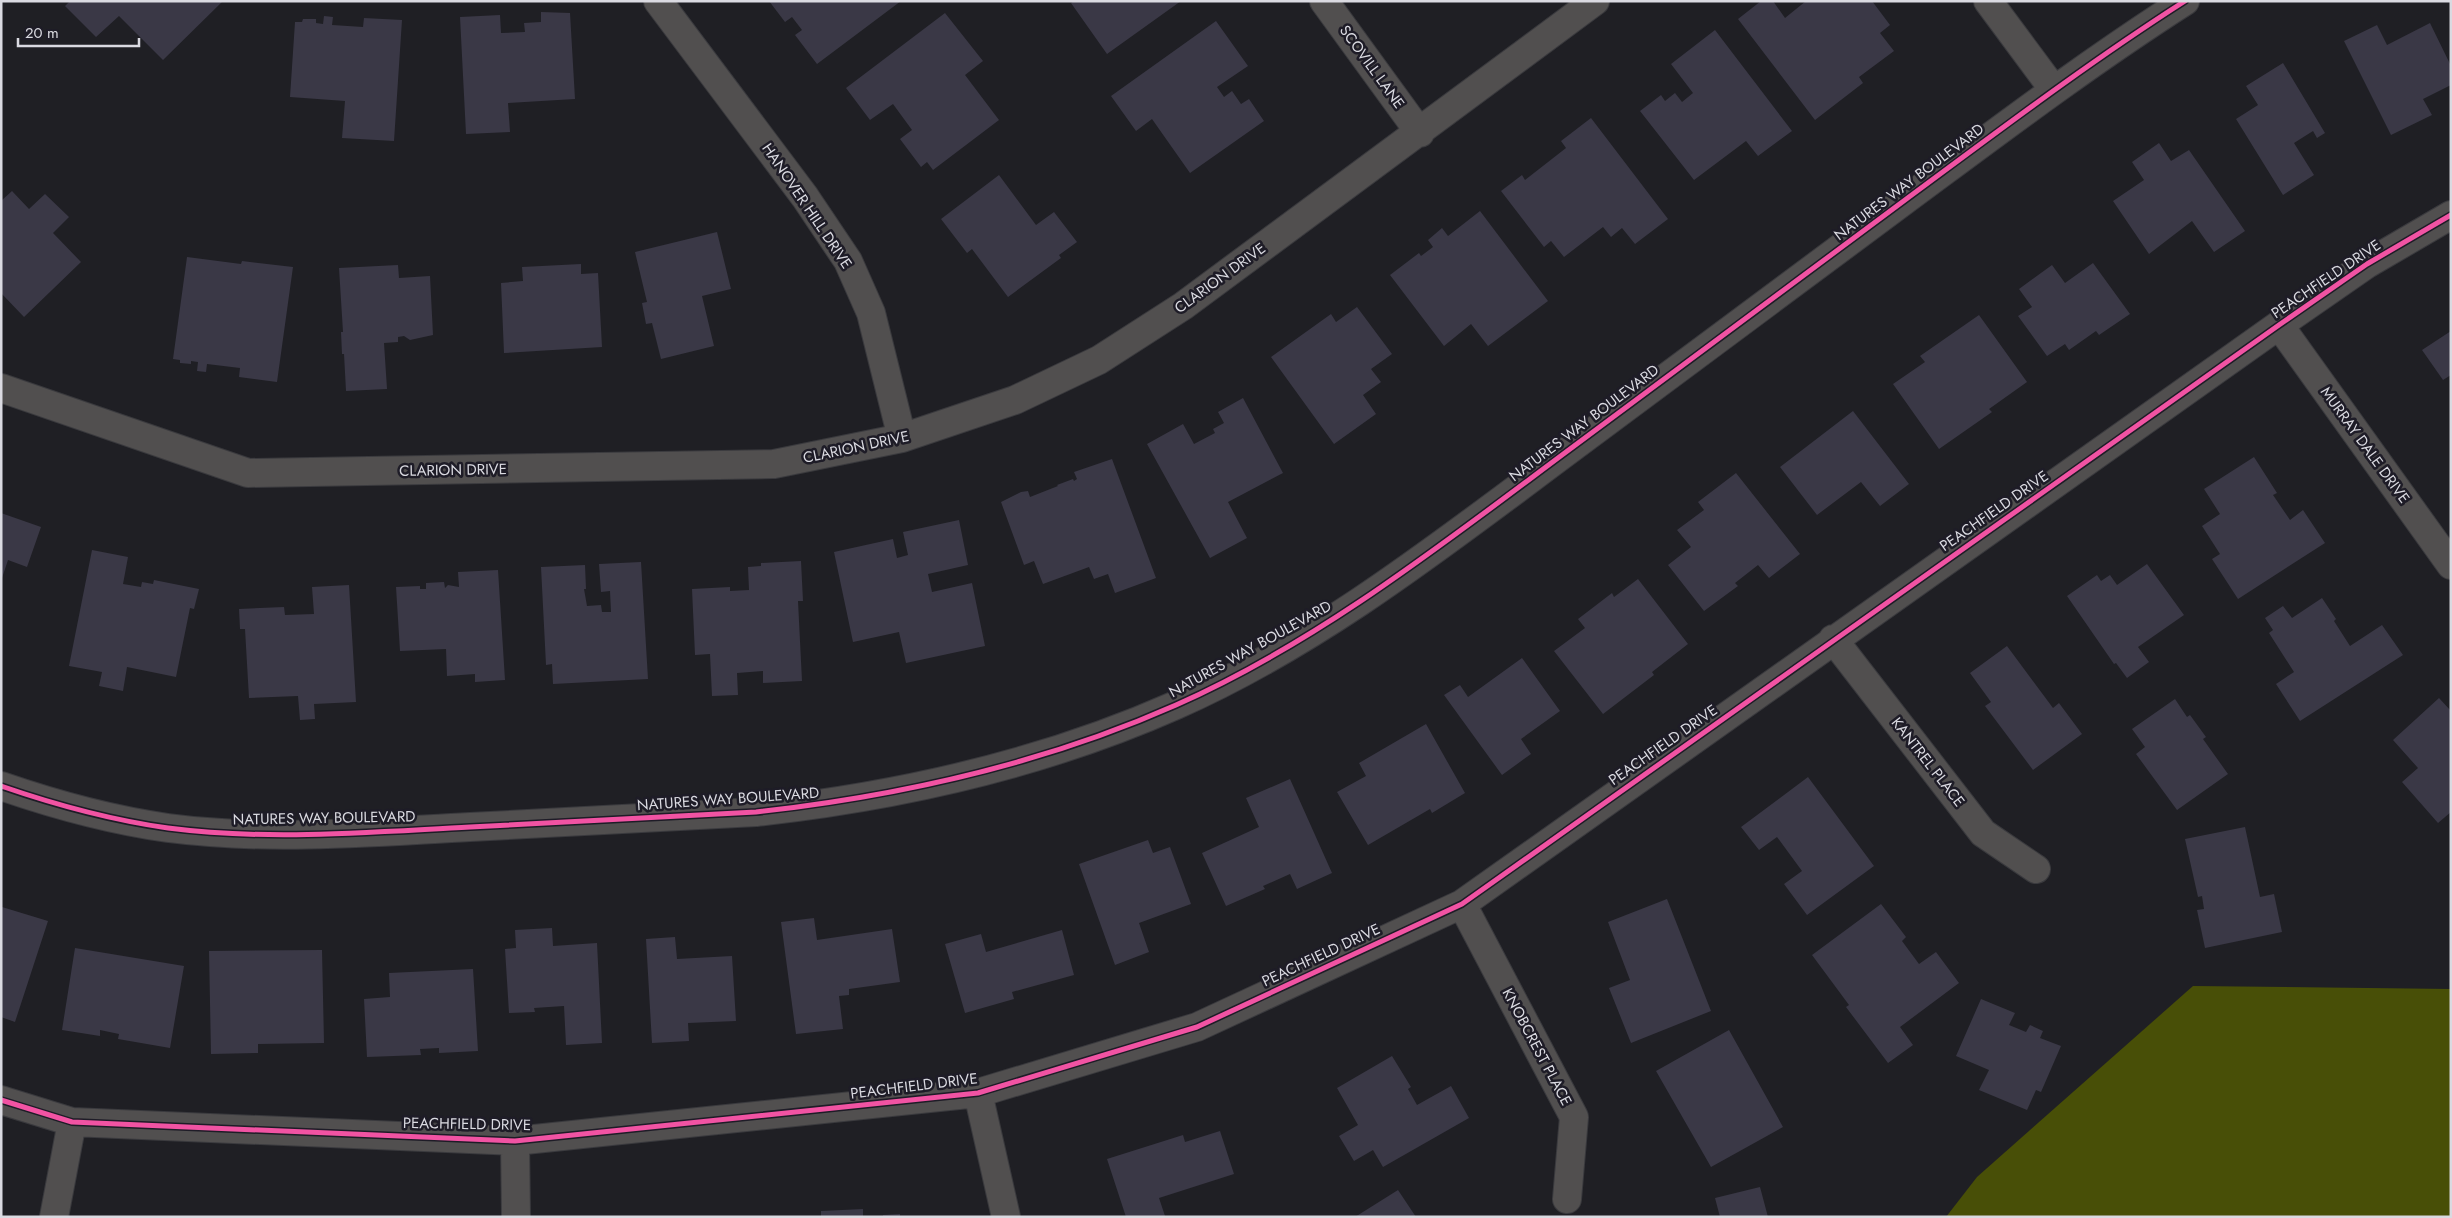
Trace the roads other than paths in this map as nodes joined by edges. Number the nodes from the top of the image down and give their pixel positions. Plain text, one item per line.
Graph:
1 (658, 1) edge
2 (1324, 1) edge
3 (1595, 1) edge
4 (1988, 1) edge
5 (2185, 1) edge
6 (2054, 90) junction
7 (1420, 132) junction
8 (2451, 214) edge
9 (2279, 325) junction
10 (1, 388) edge
11 (902, 438) junction
12 (2451, 565) edge
13 (1833, 639) junction
14 (1, 786) edge
15 (2036, 869) dead end
16 (1462, 904) junction
17 (978, 1093) junction
18 (1, 1100) edge
19 (72, 1122) junction
20 (515, 1141) junction
21 (1567, 1200) dead end
22 (54, 1217) edge
23 (516, 1217) edge
24 (1006, 1217) edge

1 - 11 street, HANOVER HILL DRIVE
2 - 7 street, SCOVILL LANE
3 - 7 street, CLARION DRIVE
4 - 6 street
5 - 6 street, NATURES WAY BOULEVARD
6 - 14 street, NATURES WAY BOULEVARD
7 - 11 street, CLARION DRIVE
8 - 9 street, PEACHFIELD DRIVE
9 - 12 street, MURRAY DALE DRIVE
9 - 13 street, PEACHFIELD DRIVE
10 - 11 street, CLARION DRIVE
13 - 15 street, KANTREL PLACE
13 - 16 street, PEACHFIELD DRIVE
16 - 17 street, PEACHFIELD DRIVE
16 - 21 street, KNOBCREST PLACE
17 - 20 street, PEACHFIELD DRIVE
17 - 24 street
18 - 19 street, PEACHFIELD DRIVE
19 - 20 street, PEACHFIELD DRIVE
19 - 22 street
20 - 23 street

